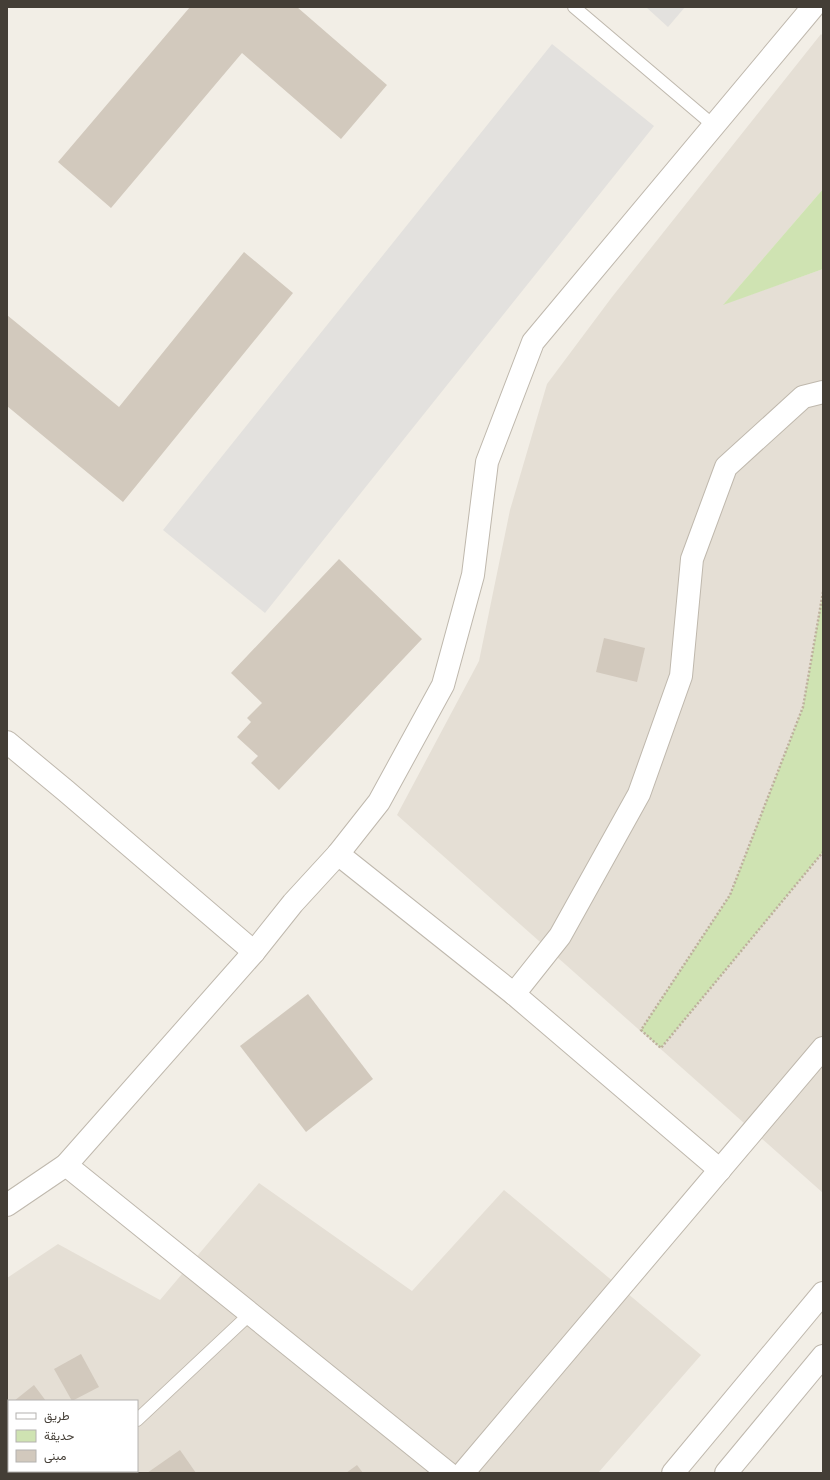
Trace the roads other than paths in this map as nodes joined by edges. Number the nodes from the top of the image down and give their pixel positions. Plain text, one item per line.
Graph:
1 (574, 7) edge
2 (813, 7) edge
3 (713, 126) junction
4 (823, 392) edge
5 (7, 742) edge
6 (338, 854) junction
7 (254, 952) junction
8 (514, 994) junction
9 (823, 1048) edge
10 (66, 1166) junction
11 (720, 1170) junction
12 (7, 1205) edge
13 (823, 1293) edge
14 (250, 1314) junction
15 (823, 1356) edge
16 (138, 1419) edge
17 (448, 1473) edge
18 (463, 1473) edge
19 (673, 1473) edge
20 (726, 1473) edge

1 - 3 lane
2 - 3 street
3 - 6 street
4 - 8 street
5 - 7 street
6 - 7 street
6 - 8 street
7 - 10 street
8 - 11 street
9 - 11 street
10 - 12 street
10 - 14 street
11 - 18 street
13 - 19 street
14 - 16 lane
14 - 17 street
15 - 20 street

